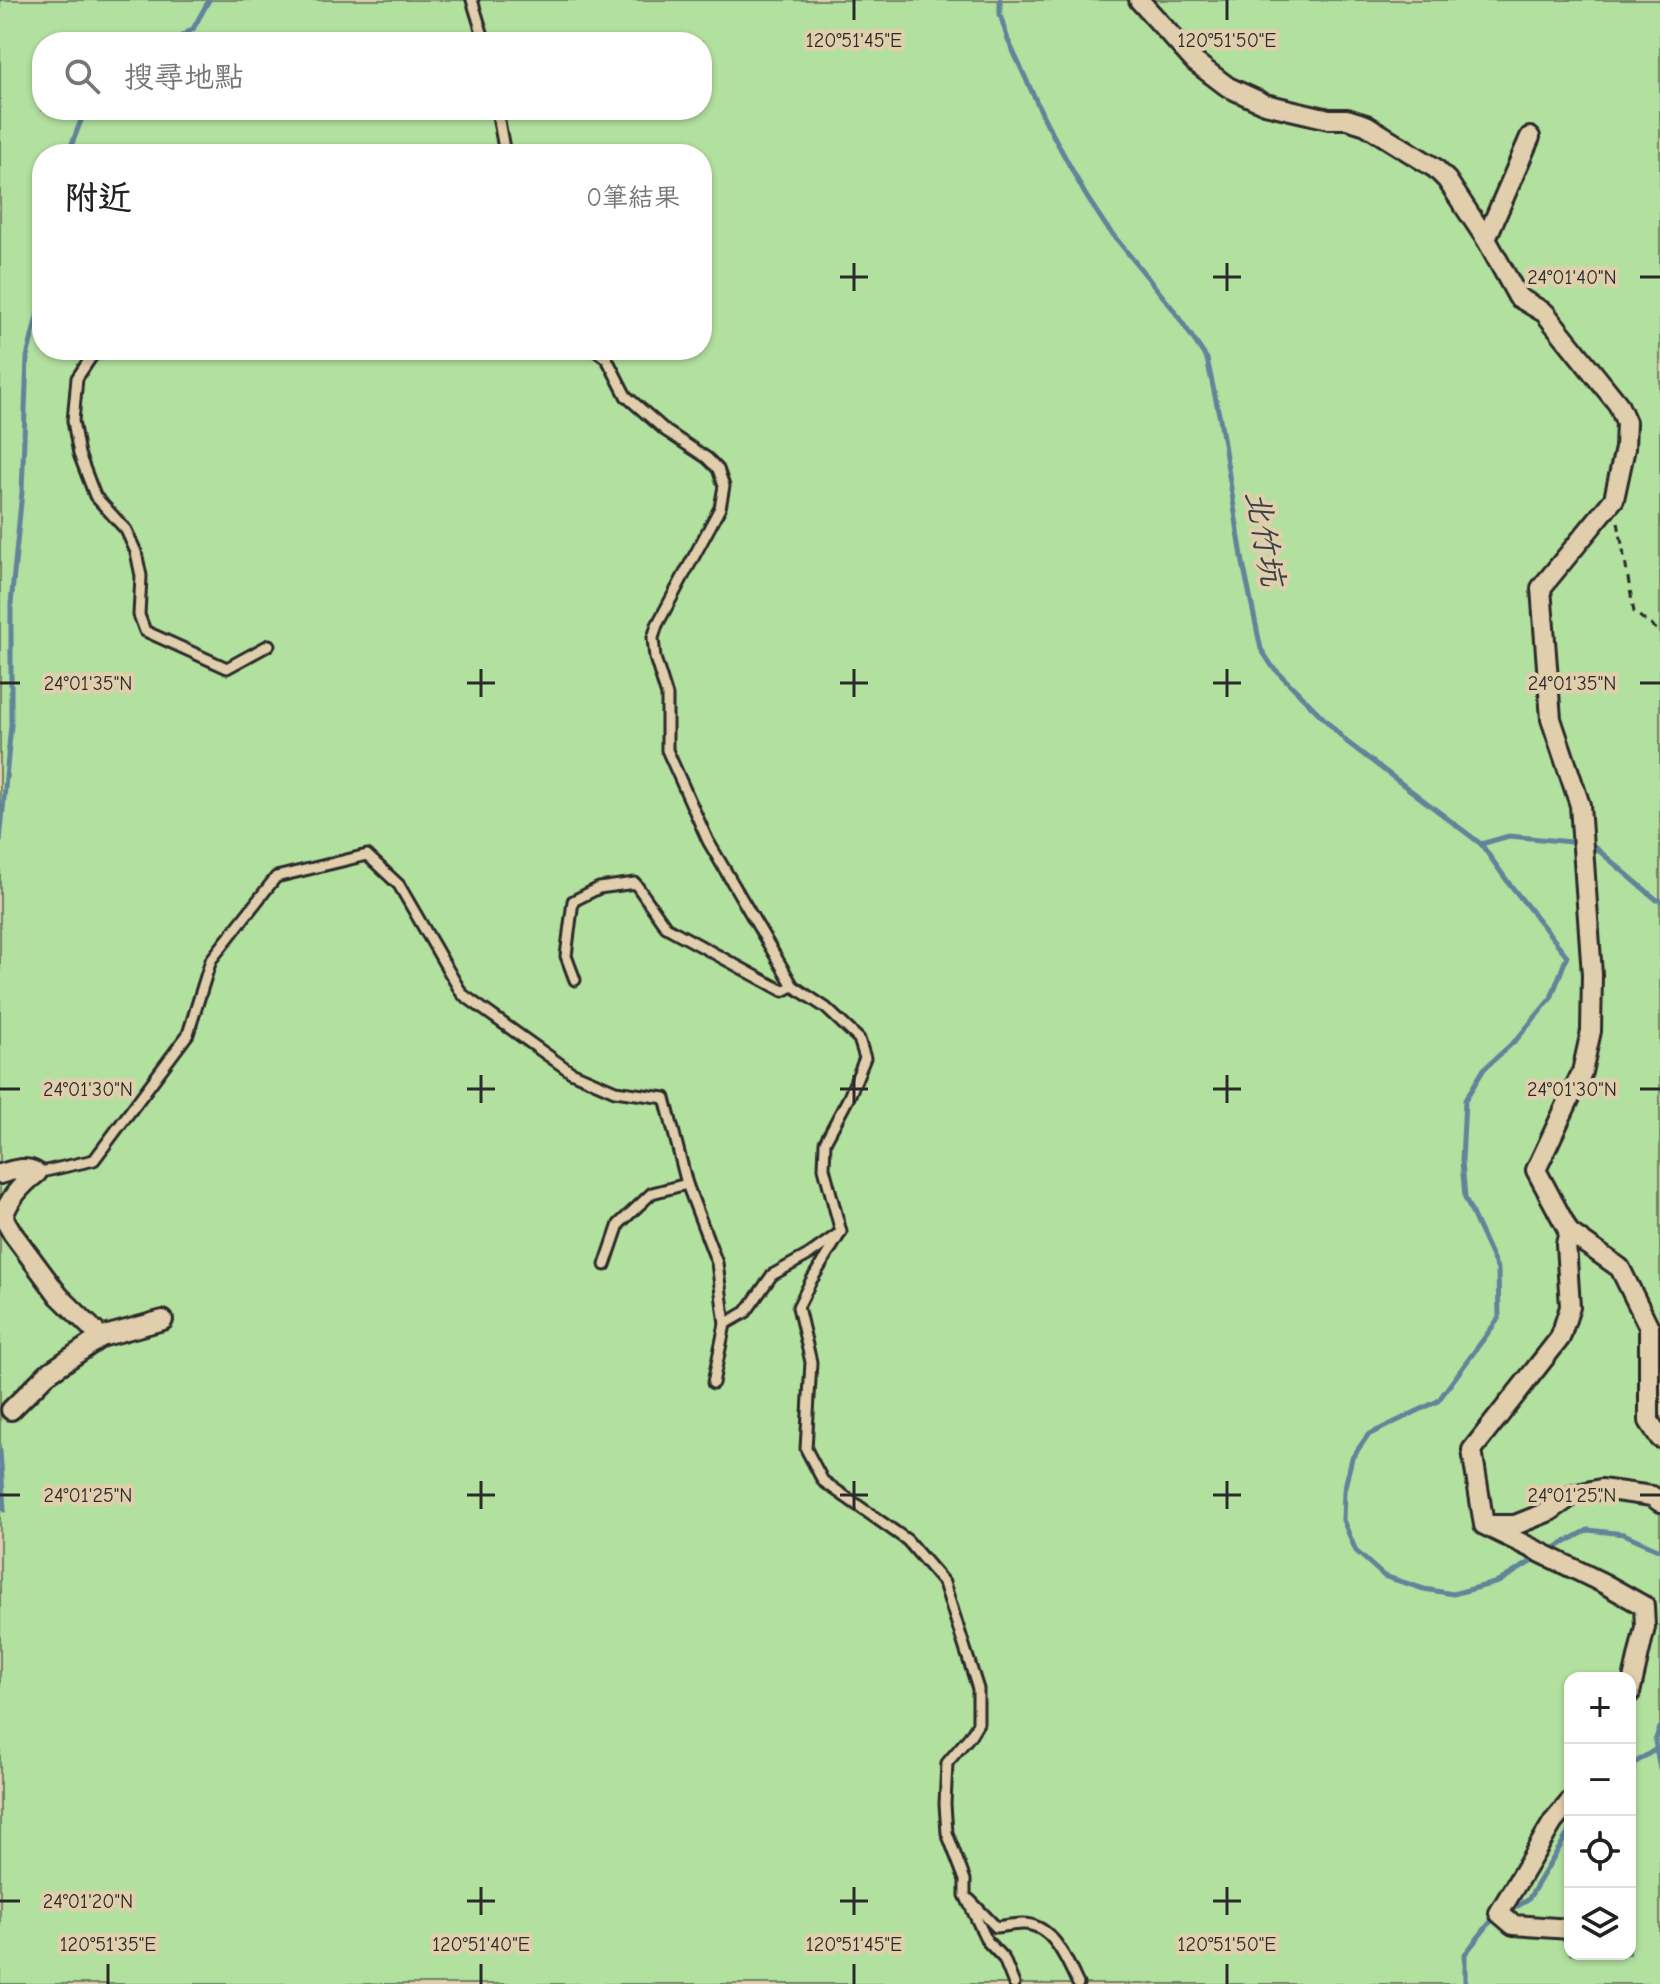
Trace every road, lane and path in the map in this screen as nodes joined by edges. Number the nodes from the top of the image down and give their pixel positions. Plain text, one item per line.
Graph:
1 (472, 0) edge
2 (1139, 0) edge
3 (482, 32) edge
4 (499, 120) edge
5 (1530, 137) dead end
6 (503, 144) edge
7 (1486, 239) junction
8 (90, 360) edge
9 (608, 360) edge
10 (1614, 499) junction
11 (1660, 632) edge
12 (269, 645) dead end
13 (575, 980) dead end
14 (793, 986) junction
15 (37, 1173) junction
16 (0, 1174) edge
17 (687, 1184) junction
18 (841, 1232) junction
19 (1569, 1232) junction
20 (605, 1265) dead end
21 (163, 1320) dead end
22 (725, 1324) junction
23 (101, 1337) junction
24 (713, 1383) dead end
25 (11, 1410) dead end
26 (1660, 1438) edge
27 (1660, 1502) edge
28 (1484, 1525) junction
29 (1635, 1672) edge
30 (1564, 1809) edge
31 (965, 1895) junction
32 (996, 1927) junction
33 (1564, 1928) edge
34 (987, 1941) junction
35 (1014, 1984) edge
36 (1078, 1984) edge

1 - 3 lane
2 - 7 street
4 - 6 lane
5 - 7 street
7 - 10 street
8 - 12 lane
9 - 14 lane
10 - 11 path
10 - 19 street
13 - 14 lane
14 - 18 lane
15 - 16 street
15 - 17 lane
15 - 23 street
17 - 20 lane
17 - 22 lane
18 - 22 lane
18 - 31 lane
19 - 26 street
19 - 28 street
21 - 23 street
22 - 24 lane
23 - 25 street
27 - 28 street
28 - 29 street
30 - 33 street
31 - 32 lane
31 - 34 lane
32 - 34 lane
32 - 36 lane
34 - 35 lane

